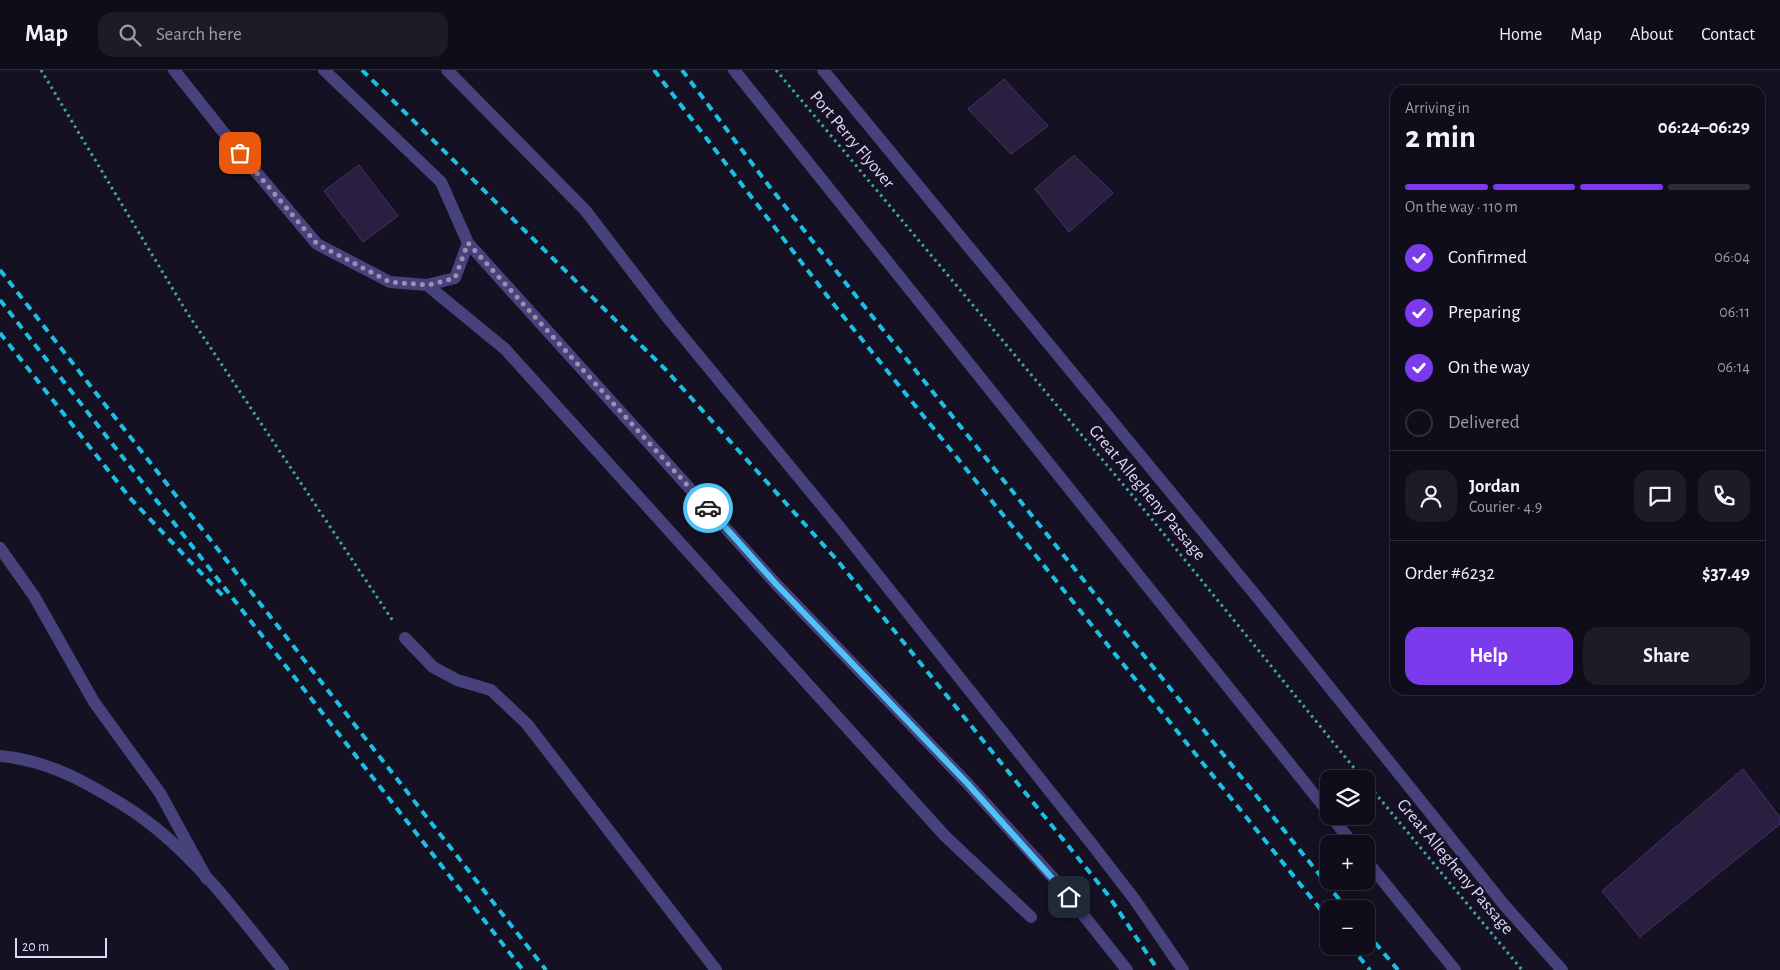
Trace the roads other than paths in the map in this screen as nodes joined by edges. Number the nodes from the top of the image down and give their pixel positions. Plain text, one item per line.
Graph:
1 (174, 70) edge
2 (324, 70) edge
3 (447, 70) edge
4 (734, 70) edge
5 (824, 70) edge
6 (468, 243) junction
7 (428, 285) junction
8 (0, 548) edge
9 (405, 638) road end
10 (0, 756) edge
11 (1320, 802) edge
12 (1338, 825) edge
13 (1346, 835) edge
14 (1375, 871) edge
15 (207, 879) junction
16 (1031, 917) dead end
17 (283, 970) edge
18 (716, 970) edge
19 (1127, 970) edge
20 (1183, 970) edge
21 (1455, 970) edge
22 (1562, 970) edge

1 - 7 street
2 - 6 street
3 - 20 street
4 - 11 street
5 - 22 street
6 - 7 street
6 - 19 street
7 - 16 street
8 - 15 street
9 - 18 street
10 - 15 street
12 - 13 street
14 - 21 street
15 - 17 street

